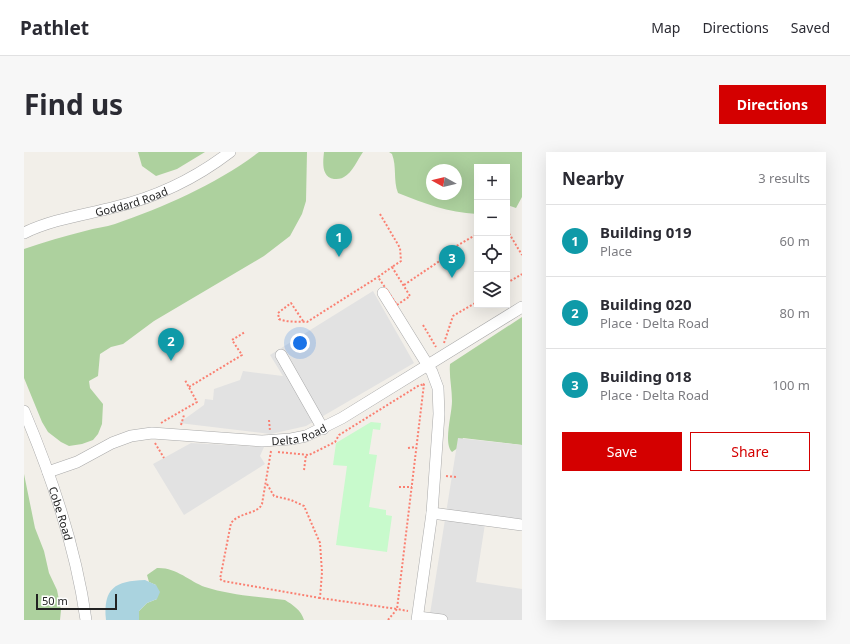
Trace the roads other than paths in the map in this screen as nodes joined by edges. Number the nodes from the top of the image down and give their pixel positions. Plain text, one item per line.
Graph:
1 (230, 152) edge
2 (24, 233) edge
3 (383, 293) dead end
4 (522, 307) edge
5 (281, 355) dead end
6 (428, 366) junction
7 (24, 410) edge
8 (323, 429) junction
9 (48, 472) junction
10 (432, 513) junction
11 (522, 525) edge
12 (418, 616) edge
13 (86, 620) edge
14 (442, 620) edge

1 - 2 street, Goddard Road
3 - 6 street
4 - 6 street, Delta Road
5 - 8 street
6 - 8 street, Delta Road
6 - 10 street
7 - 9 street, Cobe Road
8 - 9 street, Delta Road
9 - 13 street, Cobe Road
10 - 11 street
10 - 12 street
12 - 14 street

